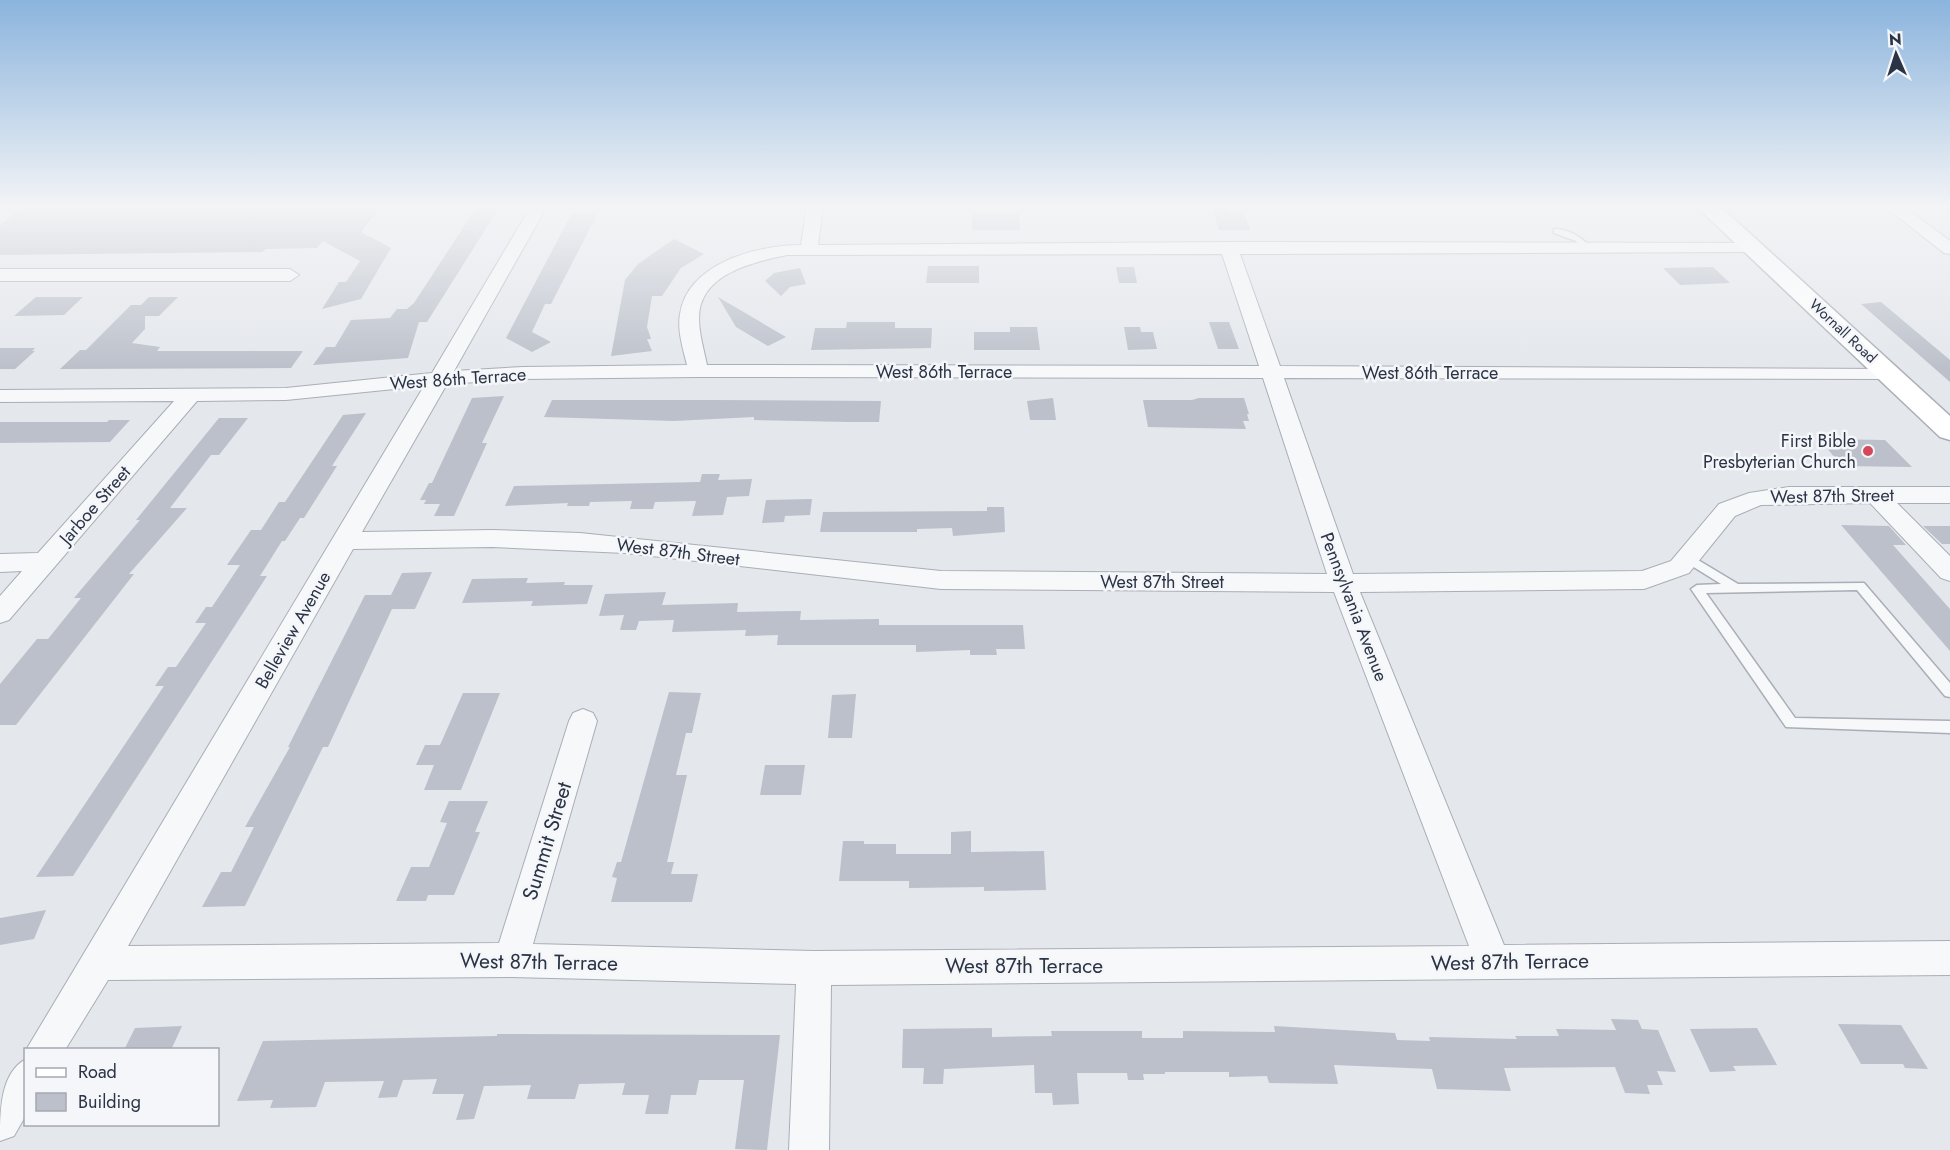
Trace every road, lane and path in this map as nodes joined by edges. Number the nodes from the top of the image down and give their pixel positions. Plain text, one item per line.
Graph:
1 (507, 262) edge
2 (742, 262) edge
3 (1234, 262) edge
4 (1769, 262) edge
5 (0, 275) edge
6 (290, 275) dead end
7 (698, 371) junction
8 (1271, 373) junction
9 (1888, 373) junction
10 (440, 378) junction
11 (0, 396) edge
12 (190, 396) junction
13 (1950, 431) edge
14 (1875, 494) junction
15 (1950, 495) edge
16 (344, 541) junction
17 (1688, 558) junction
18 (0, 562) edge
19 (44, 562) junction
20 (1950, 572) edge
21 (1343, 583) junction
22 (1734, 587) junction
23 (0, 613) edge
24 (1950, 693) edge
25 (583, 721) dead end
26 (1950, 727) edge
27 (1950, 957) edge
28 (511, 960) junction
29 (1493, 962) junction
30 (99, 963) junction
31 (814, 968) junction
32 (45, 1048) edge
33 (24, 1077) edge
34 (24, 1080) edge
35 (0, 1092) edge
36 (0, 1122) edge
37 (809, 1150) edge

1 - 10 street, Belleview Avenue
2 - 7 street
3 - 8 street, Pennsylvania Avenue
4 - 9 main road, Wornall Road
5 - 6 street
7 - 8 street, West 86th Terrace
7 - 10 street, West 86th Terrace
8 - 9 street, West 86th Terrace
8 - 21 street, Pennsylvania Avenue
9 - 13 main road, Wornall Road
10 - 12 street, West 86th Terrace
10 - 16 street, Belleview Avenue
11 - 12 street, West 86th Terrace
12 - 19 street, Jarboe Street
14 - 15 street, West 87th Street
14 - 17 street, West 87th Street
14 - 20 street
16 - 21 street, West 87th Street
16 - 30 street, Belleview Avenue
17 - 21 street, West 87th Street
17 - 22 lane
18 - 19 street
19 - 23 street, Jarboe Street
21 - 29 street, Pennsylvania Avenue
22 - 24 lane
22 - 26 lane
25 - 28 street, Summit Street
27 - 29 street, West 87th Terrace
28 - 30 street, West 87th Terrace
28 - 31 street, West 87th Terrace
29 - 31 street, West 87th Terrace
30 - 32 street, Belleview Avenue
31 - 37 street
33 - 35 street
34 - 36 street

